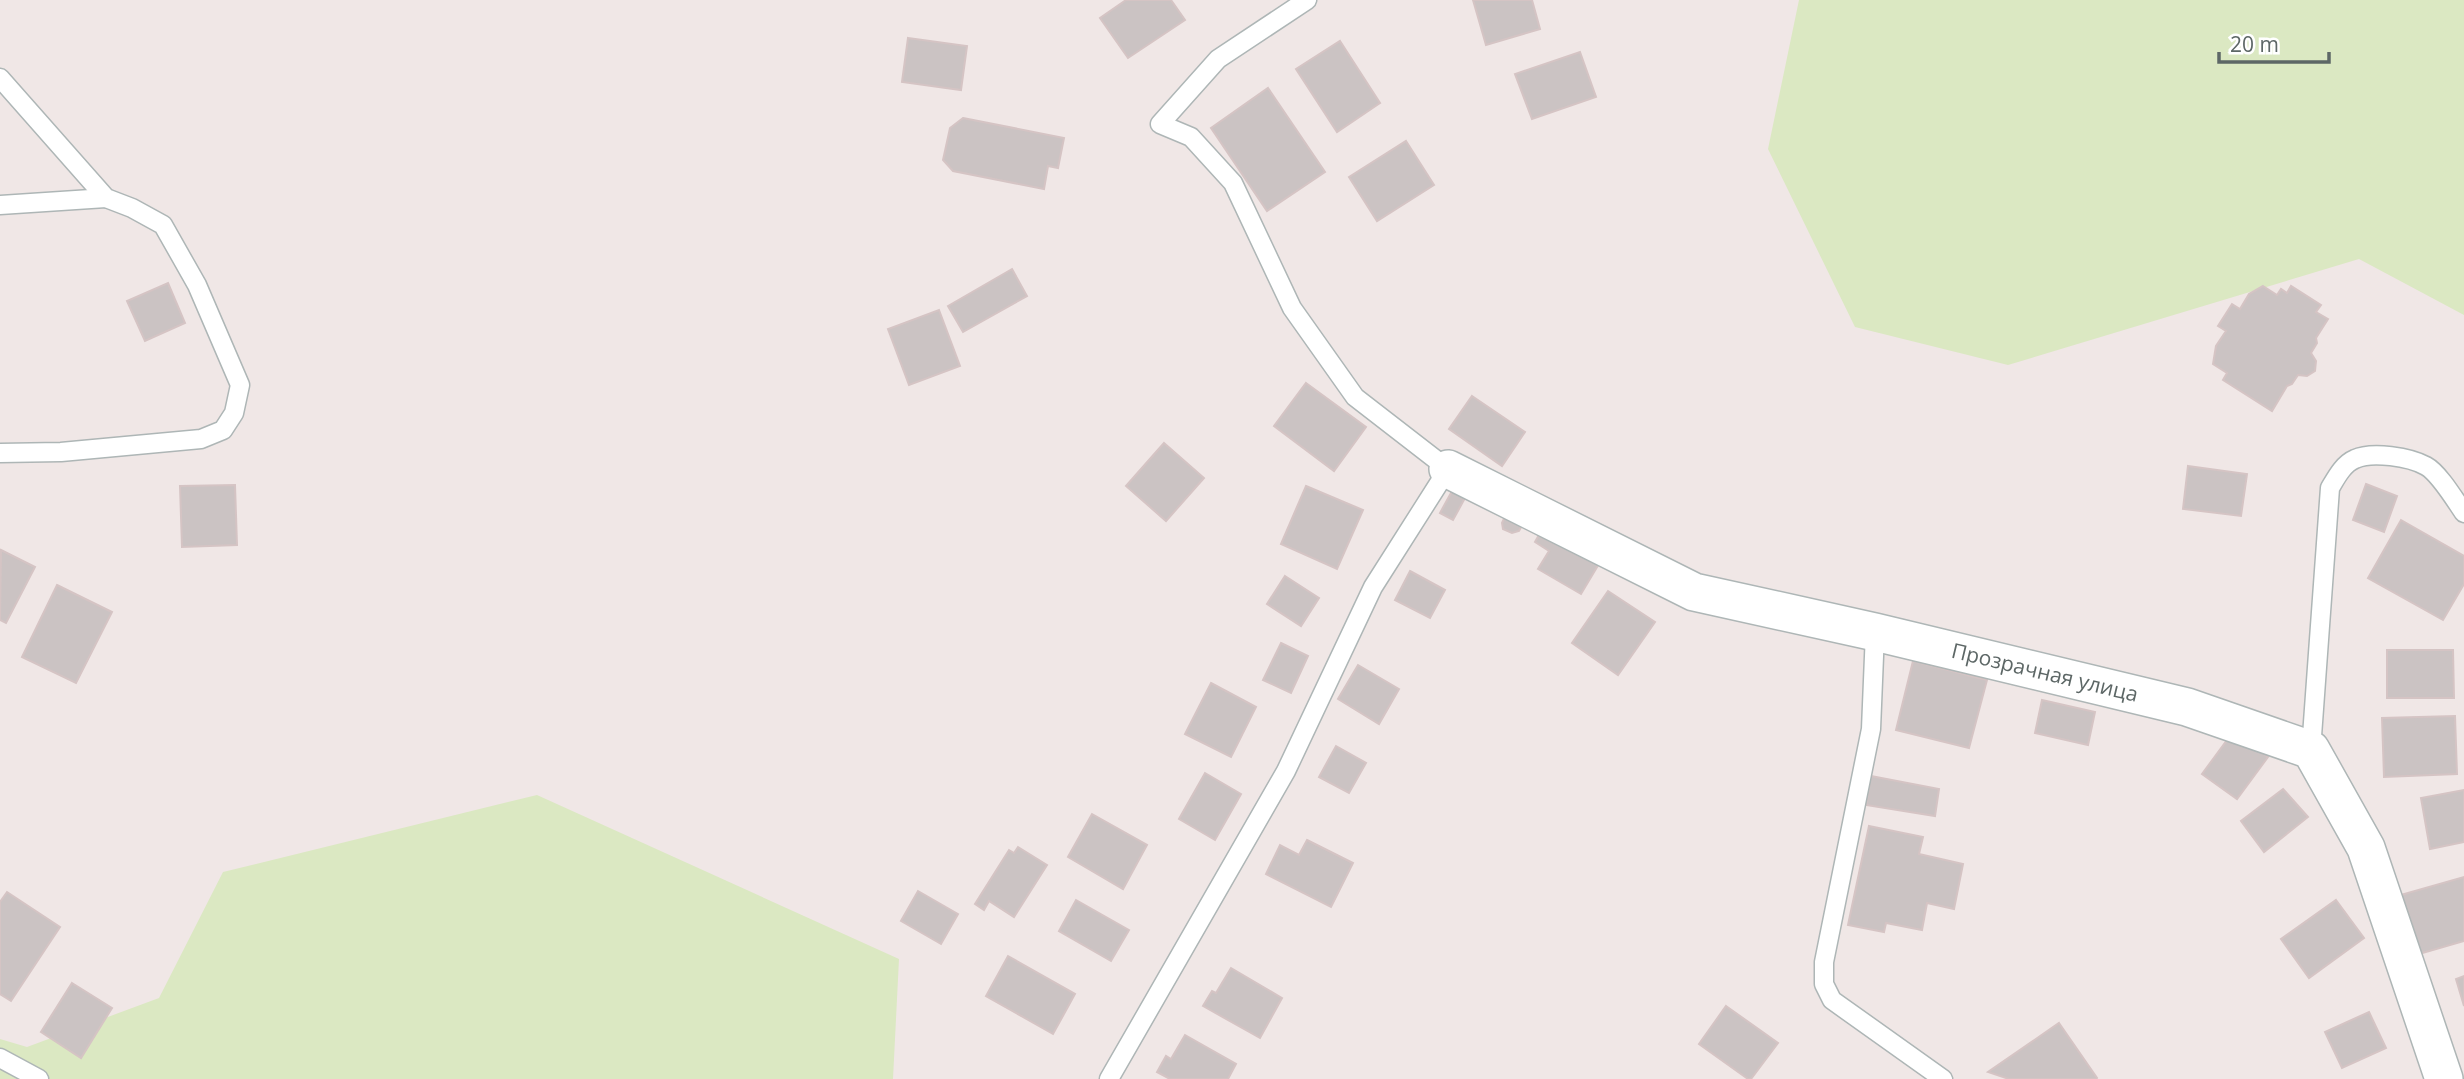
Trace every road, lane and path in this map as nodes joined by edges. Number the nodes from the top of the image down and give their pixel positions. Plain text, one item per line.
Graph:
1 (1307, 0) edge
2 (0, 78) edge
3 (106, 198) junction
4 (0, 205) edge
5 (0, 453) edge
6 (1448, 470) junction
7 (2464, 513) edge
8 (1875, 632) junction
9 (2311, 750) junction
10 (0, 1058) edge
11 (39, 1079) edge
12 (1109, 1079) edge
13 (1943, 1079) edge
14 (2444, 1079) edge

1 - 6 lane
2 - 3 lane
3 - 4 lane
3 - 5 lane
6 - 8 street, Прозрачная улица
6 - 12 lane
7 - 9 lane
8 - 9 street, Прозрачная улица
8 - 13 lane
9 - 14 street
10 - 11 lane

